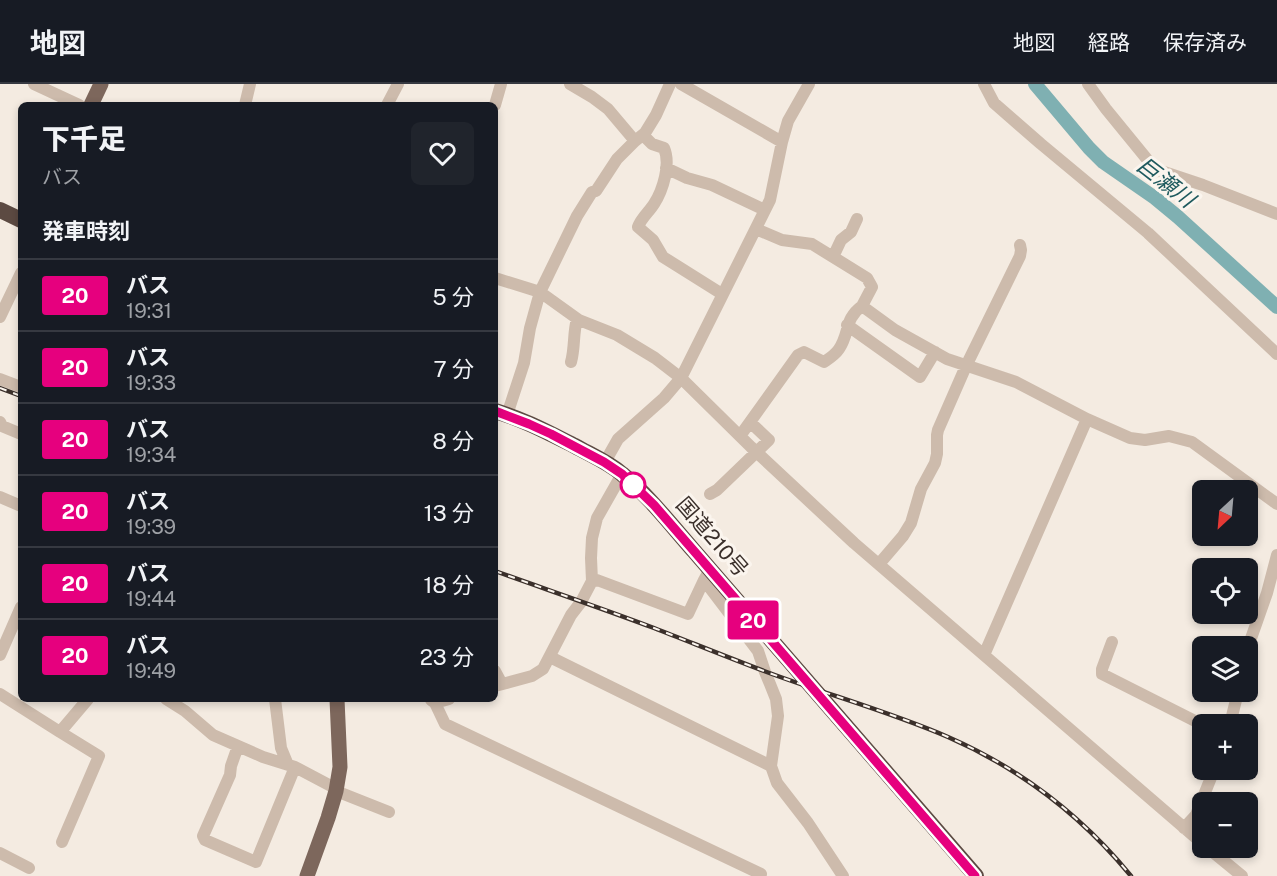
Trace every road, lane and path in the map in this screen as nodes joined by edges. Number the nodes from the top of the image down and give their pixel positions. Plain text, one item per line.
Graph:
1 (34, 84) edge
2 (101, 84) edge
3 (250, 84) edge
4 (501, 84) edge
5 (570, 84) edge
6 (670, 84) edge
7 (681, 84) edge
8 (809, 84) edge
9 (984, 84) edge
10 (395, 85) edge
11 (1093, 86) edge
12 (73, 102) edge
13 (92, 102) edge
14 (246, 102) edge
15 (388, 102) edge
16 (496, 102) edge
17 (639, 138) junction
18 (782, 142) junction
19 (666, 168) junction
20 (0, 210) edge
21 (765, 210) junction
22 (1277, 214) edge
23 (18, 219) edge
24 (857, 219) dead end
25 (756, 229) junction
26 (1020, 245) dead end
27 (833, 257) junction
28 (18, 279) edge
29 (498, 279) edge
30 (540, 292) junction
31 (722, 294) junction
32 (862, 306) junction
33 (0, 317) edge
34 (577, 319) junction
35 (847, 325) junction
36 (934, 352) junction
37 (1277, 354) edge
38 (571, 362) dead end
39 (966, 366) junction
40 (681, 378) junction
41 (0, 379) edge
42 (18, 386) edge
43 (501, 413) edge
44 (1087, 419) junction
45 (0, 422) edge
46 (751, 423) junction
47 (18, 433) edge
48 (740, 436) junction
49 (757, 452) junction
50 (604, 462) junction
51 (622, 474) junction
52 (710, 494) dead end
53 (2, 502) edge
54 (1277, 504) edge
55 (18, 505) edge
56 (1277, 555) edge
57 (879, 564) junction
58 (707, 575) junction
59 (592, 581) junction
60 (18, 613) edge
61 (1252, 636) edge
62 (1112, 642) dead end
63 (1, 647) edge
64 (984, 655) junction
65 (550, 657) junction
66 (498, 685) edge
67 (0, 694) edge
68 (85, 702) edge
69 (171, 702) edge
70 (275, 702) edge
71 (336, 702) edge
72 (433, 702) edge
73 (1192, 719) edge
74 (60, 732) junction
75 (238, 746) junction
76 (771, 765) junction
77 (291, 766) junction
78 (1210, 780) edge
79 (336, 791) junction
80 (389, 812) dead end
81 (1184, 828) junction
82 (1192, 835) edge
83 (62, 842) dead end
84 (0, 853) edge
85 (1218, 858) edge
86 (29, 868) dead end
87 (761, 874) dead end
88 (1235, 874) edge
89 (306, 876) edge
90 (843, 876) edge
91 (975, 876) edge

1 - 12 street
2 - 13 main road
3 - 14 street
4 - 16 street
5 - 17 street
6 - 17 street
7 - 18 street
8 - 18 street
9 - 37 street
10 - 15 street
11 - 22 street
17 - 19 street
17 - 30 street
18 - 21 street
19 - 21 street
19 - 31 street
20 - 23 highway
21 - 25 street
24 - 27 street
25 - 27 street
25 - 31 street
26 - 39 street
27 - 32 street
28 - 33 street
29 - 30 street
30 - 34 street
30 - 43 street
31 - 40 street
32 - 35 street
32 - 36 street
34 - 38 street
34 - 40 street
35 - 36 street
35 - 46 street
36 - 39 street
39 - 44 street
39 - 57 street
40 - 48 street
40 - 50 street
41 - 42 street
43 - 50 highway, 国道210号
44 - 54 street
44 - 64 street
45 - 47 street
46 - 48 street
46 - 49 street
48 - 49 street
49 - 52 street
49 - 57 street
50 - 51 highway, 国道210号
51 - 58 highway, 国道210号
51 - 59 street
53 - 55 street
56 - 61 street
57 - 64 street
58 - 59 street
58 - 76 street
58 - 91 highway, 国道210号
59 - 65 street
60 - 63 street
62 - 73 street
64 - 81 street
65 - 66 street
65 - 76 street
67 - 74 street
68 - 74 street
69 - 75 street
70 - 77 street
71 - 79 main road
72 - 87 street
74 - 83 street
75 - 77 street
75 - 77 street
76 - 90 street
77 - 79 street
78 - 81 street
79 - 80 street
79 - 89 main road
81 - 82 street
84 - 86 street
85 - 88 street

